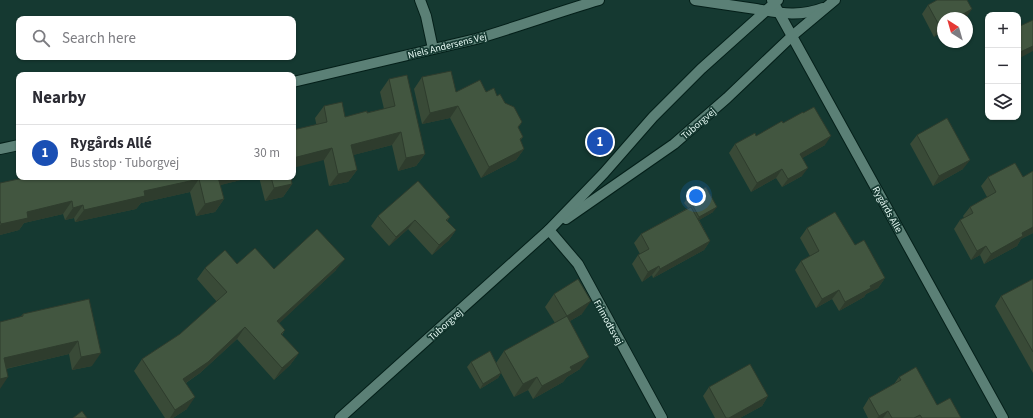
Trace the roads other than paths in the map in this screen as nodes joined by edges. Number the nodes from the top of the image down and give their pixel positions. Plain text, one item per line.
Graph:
1 (420, 0) edge
2 (599, 0) edge
3 (695, 0) edge
4 (775, 1) edge
5 (832, 3) edge
6 (766, 11) junction
7 (780, 13) junction
8 (792, 36) junction
9 (432, 49) junction
10 (296, 81) edge
11 (16, 146) edge
12 (0, 149) edge
13 (549, 230) junction
14 (340, 418) edge
15 (662, 418) edge
16 (1004, 418) edge

1 - 9 street
2 - 9 street, Niels Andersens Vej
3 - 6 street
4 - 6 street, Tuborgvej
4 - 7 street, Rygårds Alle
5 - 7 street
5 - 8 street, Tuborgvej
6 - 7 street
6 - 13 street, Tuborgvej
7 - 8 street, Rygårds Alle
8 - 13 street, Tuborgvej
8 - 16 street, Rygårds Alle
9 - 10 street, Niels Andersens Vej
11 - 12 street
13 - 14 street, Tuborgvej
13 - 15 street, Frimodtsvej

